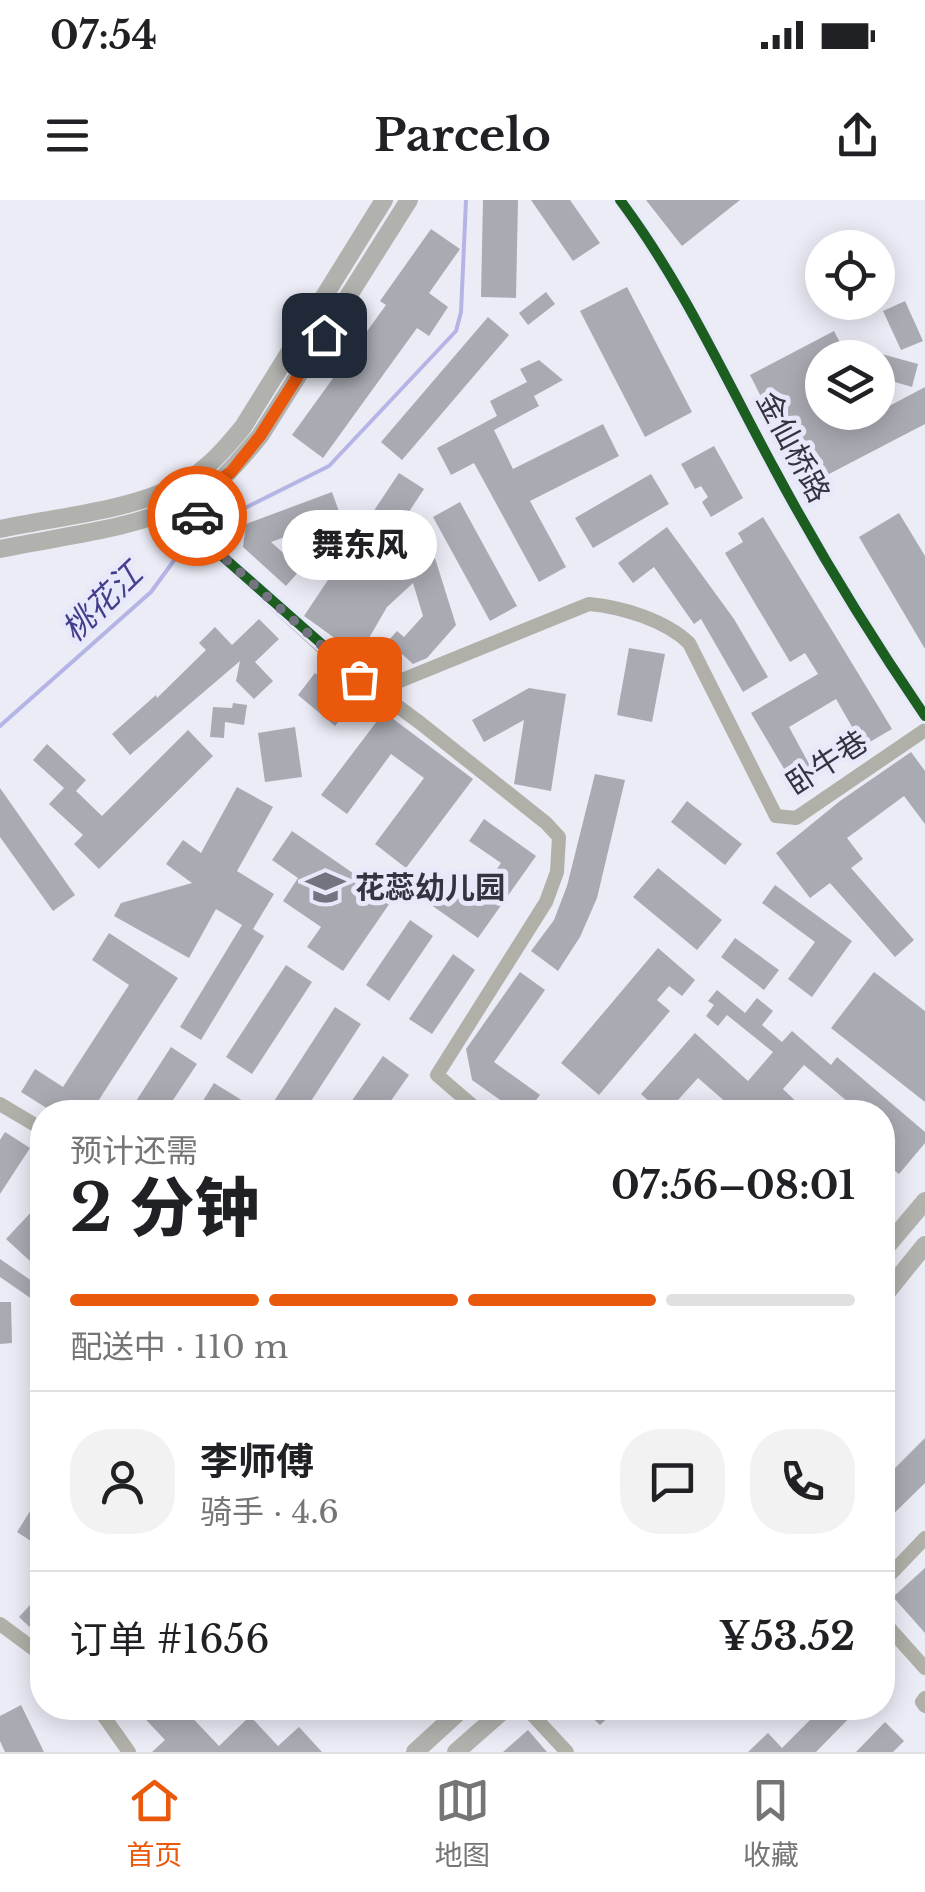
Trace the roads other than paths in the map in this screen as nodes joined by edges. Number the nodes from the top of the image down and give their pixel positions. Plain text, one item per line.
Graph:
1 (384, 200) edge
2 (409, 200) edge
3 (620, 200) edge
4 (189, 502) junction
5 (0, 529) edge
6 (0, 548) edge
7 (375, 691) junction
8 (925, 716) edge
9 (925, 730) edge
10 (466, 1100) edge
11 (0, 1104) edge
12 (30, 1121) edge
13 (925, 1201) edge
14 (895, 1237) edge
15 (925, 1246) edge
16 (895, 1282) edge
17 (925, 1538) edge
18 (895, 1569) edge
19 (0, 1624) edge
20 (895, 1635) edge
21 (30, 1646) edge
22 (925, 1668) edge
23 (106, 1720) edge
24 (450, 1720) edge
25 (492, 1720) edge
26 (537, 1720) edge
27 (129, 1752) edge
28 (415, 1752) edge
29 (456, 1752) edge
30 (567, 1752) edge

1 - 5 main road
2 - 4 main road
3 - 8 street, 金仙桥路
4 - 6 main road
4 - 7 street
7 - 9 street, 卧牛巷
7 - 10 street
11 - 12 street
13 - 14 main road
15 - 16 main road
17 - 18 street
19 - 21 street
20 - 22 street
23 - 27 street
24 - 28 main road
25 - 29 main road
26 - 30 street

